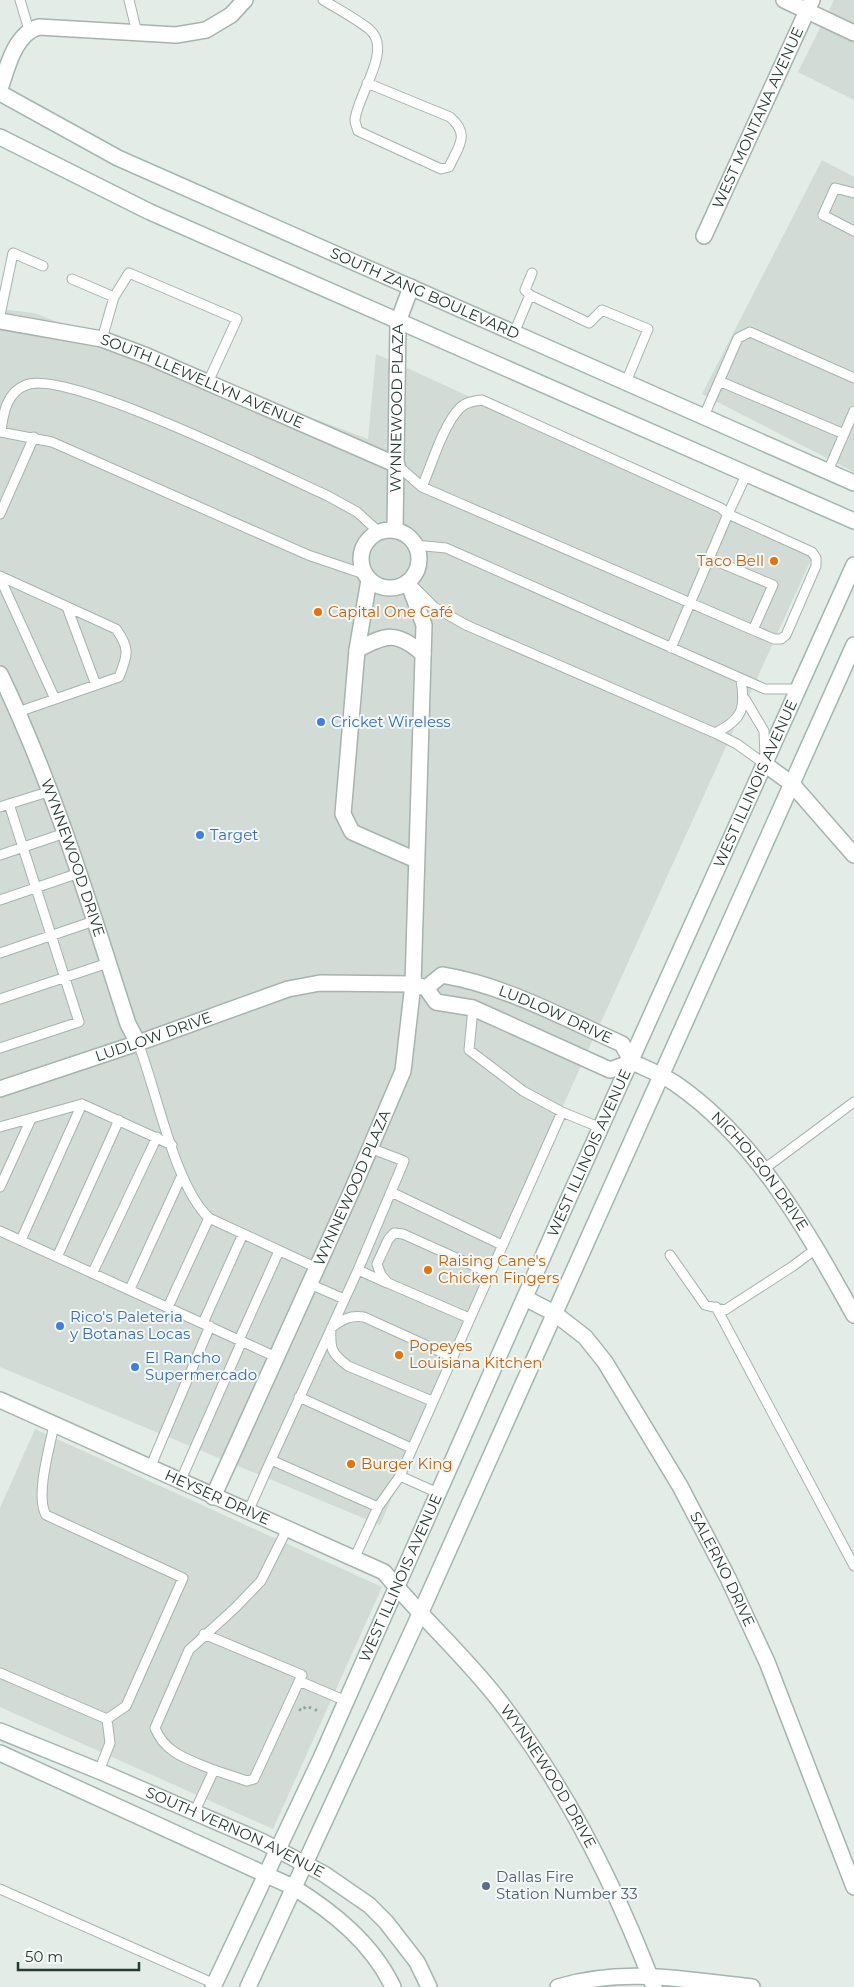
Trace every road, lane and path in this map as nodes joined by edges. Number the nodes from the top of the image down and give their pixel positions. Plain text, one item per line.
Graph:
1 (20, 0) edge
2 (129, 0) edge
3 (245, 0) edge
4 (323, 0) edge
5 (784, 0) edge
6 (809, 6) edge
7 (28, 30) junction
8 (137, 33) junction
9 (854, 33) edge
10 (367, 83) junction
11 (0, 89) edge
12 (0, 93) edge
13 (0, 137) edge
14 (854, 193) edge
15 (854, 230) edge
16 (704, 236) dead end
17 (43, 266) dead end
18 (532, 273) dead end
19 (72, 279) dead end
20 (411, 287) junction
21 (530, 295) junction
22 (114, 298) junction
23 (0, 315) edge
24 (0, 321) edge
25 (398, 322) junction
26 (514, 333) junction
27 (102, 339) junction
28 (854, 378) edge
29 (719, 381) junction
30 (208, 382) junction
31 (626, 382) junction
32 (854, 411) edge
33 (704, 416) junction
34 (1, 432) edge
35 (844, 434) junction
36 (34, 437) junction
37 (397, 465) junction
38 (828, 471) junction
39 (747, 473) junction
40 (854, 483) edge
41 (422, 487) junction
42 (0, 514) edge
43 (728, 514) junction
44 (854, 521) edge
45 (396, 530) junction
46 (379, 532) junction
47 (415, 544) junction
48 (709, 558) junction
49 (854, 565) edge
50 (0, 577) edge
51 (367, 577) junction
52 (408, 582) junction
53 (690, 603) junction
54 (67, 606) junction
55 (753, 630) junction
56 (854, 645) edge
57 (671, 648) junction
58 (357, 650) junction
59 (423, 654) junction
60 (0, 674) edge
61 (741, 680) junction
62 (96, 684) junction
63 (797, 689) junction
64 (55, 699) junction
65 (745, 699) junction
66 (18, 712) junction
67 (714, 733) junction
68 (766, 764) junction
69 (792, 784) junction
70 (51, 791) junction
71 (4, 806) edge
72 (65, 833) junction
73 (23, 847) junction
74 (0, 855) edge
75 (854, 855) edge
76 (416, 860) junction
77 (79, 873) junction
78 (36, 888) junction
79 (0, 900) edge
80 (94, 921) junction
81 (51, 935) junction
82 (0, 952) edge
83 (108, 963) junction
84 (64, 978) junction
85 (419, 986) junction
86 (0, 999) edge
87 (474, 1008) junction
88 (138, 1043) junction
89 (0, 1048) edge
90 (632, 1062) junction
91 (662, 1076) junction
92 (0, 1089) edge
93 (854, 1102) edge
94 (82, 1104) junction
95 (562, 1112) junction
96 (31, 1119) junction
97 (119, 1120) junction
98 (0, 1127) edge
99 (601, 1128) junction
100 (157, 1137) junction
101 (172, 1144) junction
102 (370, 1148) junction
103 (764, 1169) junction
104 (182, 1175) junction
105 (0, 1187) edge
106 (391, 1192) junction
107 (209, 1218) junction
108 (0, 1231) edge
109 (243, 1234) junction
110 (21, 1240) junction
111 (502, 1245) junction
112 (817, 1248) junction
113 (279, 1251) junction
114 (58, 1255) junction
115 (670, 1255) dead end
116 (317, 1268) junction
117 (358, 1270) junction
118 (94, 1272) junction
119 (490, 1273) junction
120 (388, 1283) junction
121 (310, 1284) junction
122 (130, 1289) junction
123 (344, 1298) junction
124 (525, 1298) junction
125 (168, 1307) junction
126 (716, 1308) junction
127 (554, 1312) junction
128 (854, 1315) edge
129 (469, 1318) junction
130 (207, 1325) junction
131 (331, 1328) junction
132 (241, 1341) junction
133 (276, 1357) junction
134 (452, 1357) junction
135 (299, 1397) junction
136 (0, 1400) edge
137 (432, 1401) junction
138 (54, 1424) junction
139 (412, 1448) junction
140 (271, 1460) junction
141 (150, 1468) junction
142 (400, 1476) junction
143 (180, 1482) junction
144 (438, 1494) junction
145 (213, 1497) junction
146 (378, 1507) junction
147 (248, 1512) junction
148 (287, 1529) junction
149 (354, 1559) junction
150 (854, 1566) edge
151 (396, 1587) junction
152 (420, 1614) junction
153 (204, 1634) junction
154 (0, 1673) edge
155 (299, 1681) junction
156 (346, 1701) junction
157 (296, 1708) dead end
158 (321, 1712) dead end
159 (107, 1719) junction
160 (0, 1731) edge
161 (0, 1753) edge
162 (214, 1770) junction
163 (99, 1771) junction
164 (194, 1813) junction
165 (278, 1849) junction
166 (304, 1862) junction
167 (266, 1874) junction
168 (293, 1887) junction
169 (854, 1887) edge
170 (0, 1889) edge
171 (652, 1981) edge
172 (214, 1985) edge
173 (248, 1987) edge
174 (393, 1987) edge
175 (429, 1987) edge
176 (558, 1987) edge
177 (752, 1987) edge

1 - 7 lane
2 - 8 lane
3 - 8 street
4 - 10 lane
5 - 6 street
6 - 9 street
6 - 16 street, WEST MONTANA AVENUE
7 - 8 street
7 - 11 street
10 - 10 lane
12 - 20 street, SOUTH ZANG BOULEVARD
13 - 25 street
14 - 15 lane
17 - 23 lane
18 - 21 lane
19 - 22 lane
20 - 25 street, WYNNEWOOD PLAZA
20 - 26 street, SOUTH ZANG BOULEVARD
21 - 26 lane
21 - 31 lane
22 - 27 lane
22 - 30 lane
24 - 27 street, SOUTH LLEWELLYN AVENUE
25 - 37 street, WYNNEWOOD PLAZA
25 - 39 street
26 - 31 street, SOUTH ZANG BOULEVARD
27 - 30 street, SOUTH LLEWELLYN AVENUE
28 - 29 lane
29 - 33 lane
29 - 35 lane
30 - 37 street, SOUTH LLEWELLYN AVENUE
31 - 33 street, SOUTH ZANG BOULEVARD
32 - 35 lane
33 - 38 street, SOUTH ZANG BOULEVARD
34 - 36 lane
34 - 46 lane
35 - 38 lane
36 - 42 lane
36 - 51 lane
37 - 41 lane
37 - 45 street, WYNNEWOOD PLAZA
38 - 40 street, SOUTH ZANG BOULEVARD
39 - 43 lane
39 - 44 street
41 - 43 lane
41 - 53 lane
43 - 48 lane
43 - 55 lane
45 - 46 street
45 - 47 street
46 - 51 street
47 - 52 street
47 - 57 lane
48 - 53 lane
48 - 55 lane
49 - 63 street, WEST ILLINOIS AVENUE
50 - 54 lane
50 - 64 lane
51 - 52 street
51 - 58 street
52 - 59 street, WYNNEWOOD PLAZA
52 - 67 lane
53 - 55 lane
53 - 57 lane
54 - 62 lane
54 - 62 lane
56 - 69 street
57 - 61 lane
58 - 59 street
58 - 76 street
59 - 76 street, WYNNEWOOD PLAZA
60 - 66 street, WYNNEWOOD DRIVE
61 - 63 lane
61 - 65 lane
62 - 64 lane
63 - 68 street, WEST ILLINOIS AVENUE
64 - 66 lane
65 - 67 lane
65 - 68 lane
66 - 70 street, WYNNEWOOD DRIVE
67 - 68 lane
68 - 69 street
68 - 90 street, WEST ILLINOIS AVENUE
69 - 75 street
69 - 91 street
70 - 71 lane
70 - 72 street, WYNNEWOOD DRIVE
71 - 73 lane
72 - 73 lane
72 - 77 street, WYNNEWOOD DRIVE
73 - 74 lane
73 - 78 lane
76 - 85 street, WYNNEWOOD PLAZA
77 - 78 lane
77 - 80 street, WYNNEWOOD DRIVE
78 - 79 lane
78 - 81 lane
80 - 81 lane
80 - 83 street, WYNNEWOOD DRIVE
81 - 82 lane
81 - 84 lane
83 - 84 lane
83 - 88 street, WYNNEWOOD DRIVE
84 - 86 lane
84 - 89 lane
85 - 87 street, LUDLOW DRIVE
85 - 88 street, LUDLOW DRIVE
85 - 90 street, LUDLOW DRIVE
85 - 102 street, WYNNEWOOD PLAZA
87 - 90 street, LUDLOW DRIVE
87 - 95 lane
88 - 92 street, LUDLOW DRIVE
88 - 101 lane
90 - 91 street, NICHOLSON DRIVE
90 - 99 street, WEST ILLINOIS AVENUE
91 - 103 street, NICHOLSON DRIVE
91 - 127 street
93 - 103 lane
94 - 96 lane
94 - 97 lane
94 - 110 lane
95 - 99 lane
95 - 111 lane
96 - 98 lane
96 - 105 lane
97 - 100 lane
97 - 114 lane
99 - 124 street, WEST ILLINOIS AVENUE
100 - 101 lane
100 - 118 lane
101 - 104 lane
102 - 106 lane
102 - 116 street, WYNNEWOOD PLAZA
103 - 112 street, NICHOLSON DRIVE
104 - 107 lane
104 - 122 lane
106 - 111 lane
106 - 117 lane
107 - 109 lane
107 - 125 lane
108 - 110 lane
109 - 113 lane
109 - 130 lane
110 - 114 lane
111 - 119 lane
112 - 126 lane
112 - 128 street, NICHOLSON DRIVE
113 - 116 lane
113 - 132 lane
114 - 118 lane
115 - 126 lane
116 - 121 street, WYNNEWOOD PLAZA
117 - 120 lane
117 - 123 lane
118 - 122 lane
119 - 120 lane
119 - 129 lane
120 - 129 lane
121 - 123 lane
121 - 133 street, WYNNEWOOD PLAZA
122 - 125 lane
123 - 131 lane
124 - 127 street, SALERNO DRIVE
124 - 144 street, WEST ILLINOIS AVENUE
125 - 130 lane
126 - 150 lane
127 - 152 street
127 - 169 street, SALERNO DRIVE
129 - 134 lane
130 - 132 lane
130 - 141 lane
131 - 134 lane
131 - 135 lane
131 - 137 lane
132 - 133 lane
132 - 143 lane
133 - 145 street, WYNNEWOOD PLAZA
134 - 137 lane
135 - 139 lane
135 - 140 lane
136 - 138 street, HEYSER DRIVE
137 - 139 lane
138 - 141 street, HEYSER DRIVE
138 - 159 lane
139 - 142 lane
140 - 146 lane
140 - 147 lane
141 - 143 street, HEYSER DRIVE
142 - 144 lane
142 - 146 lane
143 - 145 street, HEYSER DRIVE
144 - 151 street, WEST ILLINOIS AVENUE
145 - 147 street, HEYSER DRIVE
146 - 149 lane
147 - 148 street, HEYSER DRIVE
148 - 149 street, HEYSER DRIVE
148 - 153 lane
149 - 151 street, HEYSER DRIVE
151 - 152 street, HEYSER DRIVE
151 - 156 street, WEST ILLINOIS AVENUE
152 - 166 street
152 - 171 street, WYNNEWOOD DRIVE
153 - 155 lane
153 - 162 lane
154 - 159 lane
155 - 156 lane
155 - 162 lane
156 - 165 street, WEST ILLINOIS AVENUE
157 - 158 path
159 - 163 lane
160 - 163 street, SOUTH VERNON AVENUE
161 - 167 street, SOUTH VERNON AVENUE
162 - 164 lane
163 - 164 street, SOUTH VERNON AVENUE
164 - 165 street, SOUTH VERNON AVENUE
165 - 166 street, SOUTH VERNON AVENUE
165 - 167 street, WEST ILLINOIS AVENUE
166 - 168 street
166 - 175 street, SOUTH VERNON AVENUE
167 - 168 street, SOUTH VERNON AVENUE
167 - 172 street, WEST ILLINOIS AVENUE
168 - 173 street
168 - 174 street, SOUTH VERNON AVENUE
170 - 172 lane
171 - 176 street
171 - 177 street

